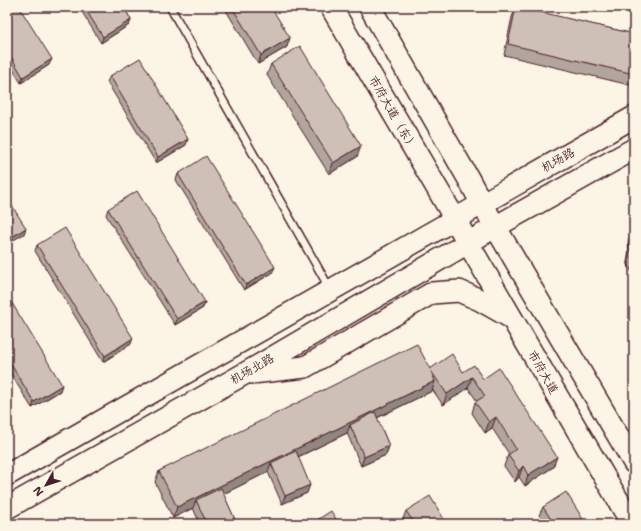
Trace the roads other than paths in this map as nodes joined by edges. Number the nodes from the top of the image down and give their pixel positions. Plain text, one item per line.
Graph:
1 (170, 7) edge
2 (331, 7) edge
3 (370, 7) edge
4 (634, 117) edge
5 (634, 149) edge
6 (482, 204) junction
7 (455, 219) junction
8 (495, 227) junction
9 (468, 243) junction
10 (331, 290) junction
11 (512, 318) junction
12 (244, 374) junction
13 (634, 463) edge
14 (7, 475) edge
15 (7, 508) edge
16 (632, 524) edge

1 - 10 lane
2 - 7 main road, 市府大道（东）
3 - 6 main road
4 - 6 main road, 机场路
5 - 8 main road
6 - 7 main road
6 - 8 main road
7 - 9 main road, 市府大道
7 - 10 main road
8 - 9 main road, 机场北路
8 - 13 main road
9 - 11 main road, 市府大道
9 - 12 main road, 机场北路
10 - 14 main road
11 - 12 main road
11 - 16 main road, 市府大道
12 - 15 main road, 机场北路

